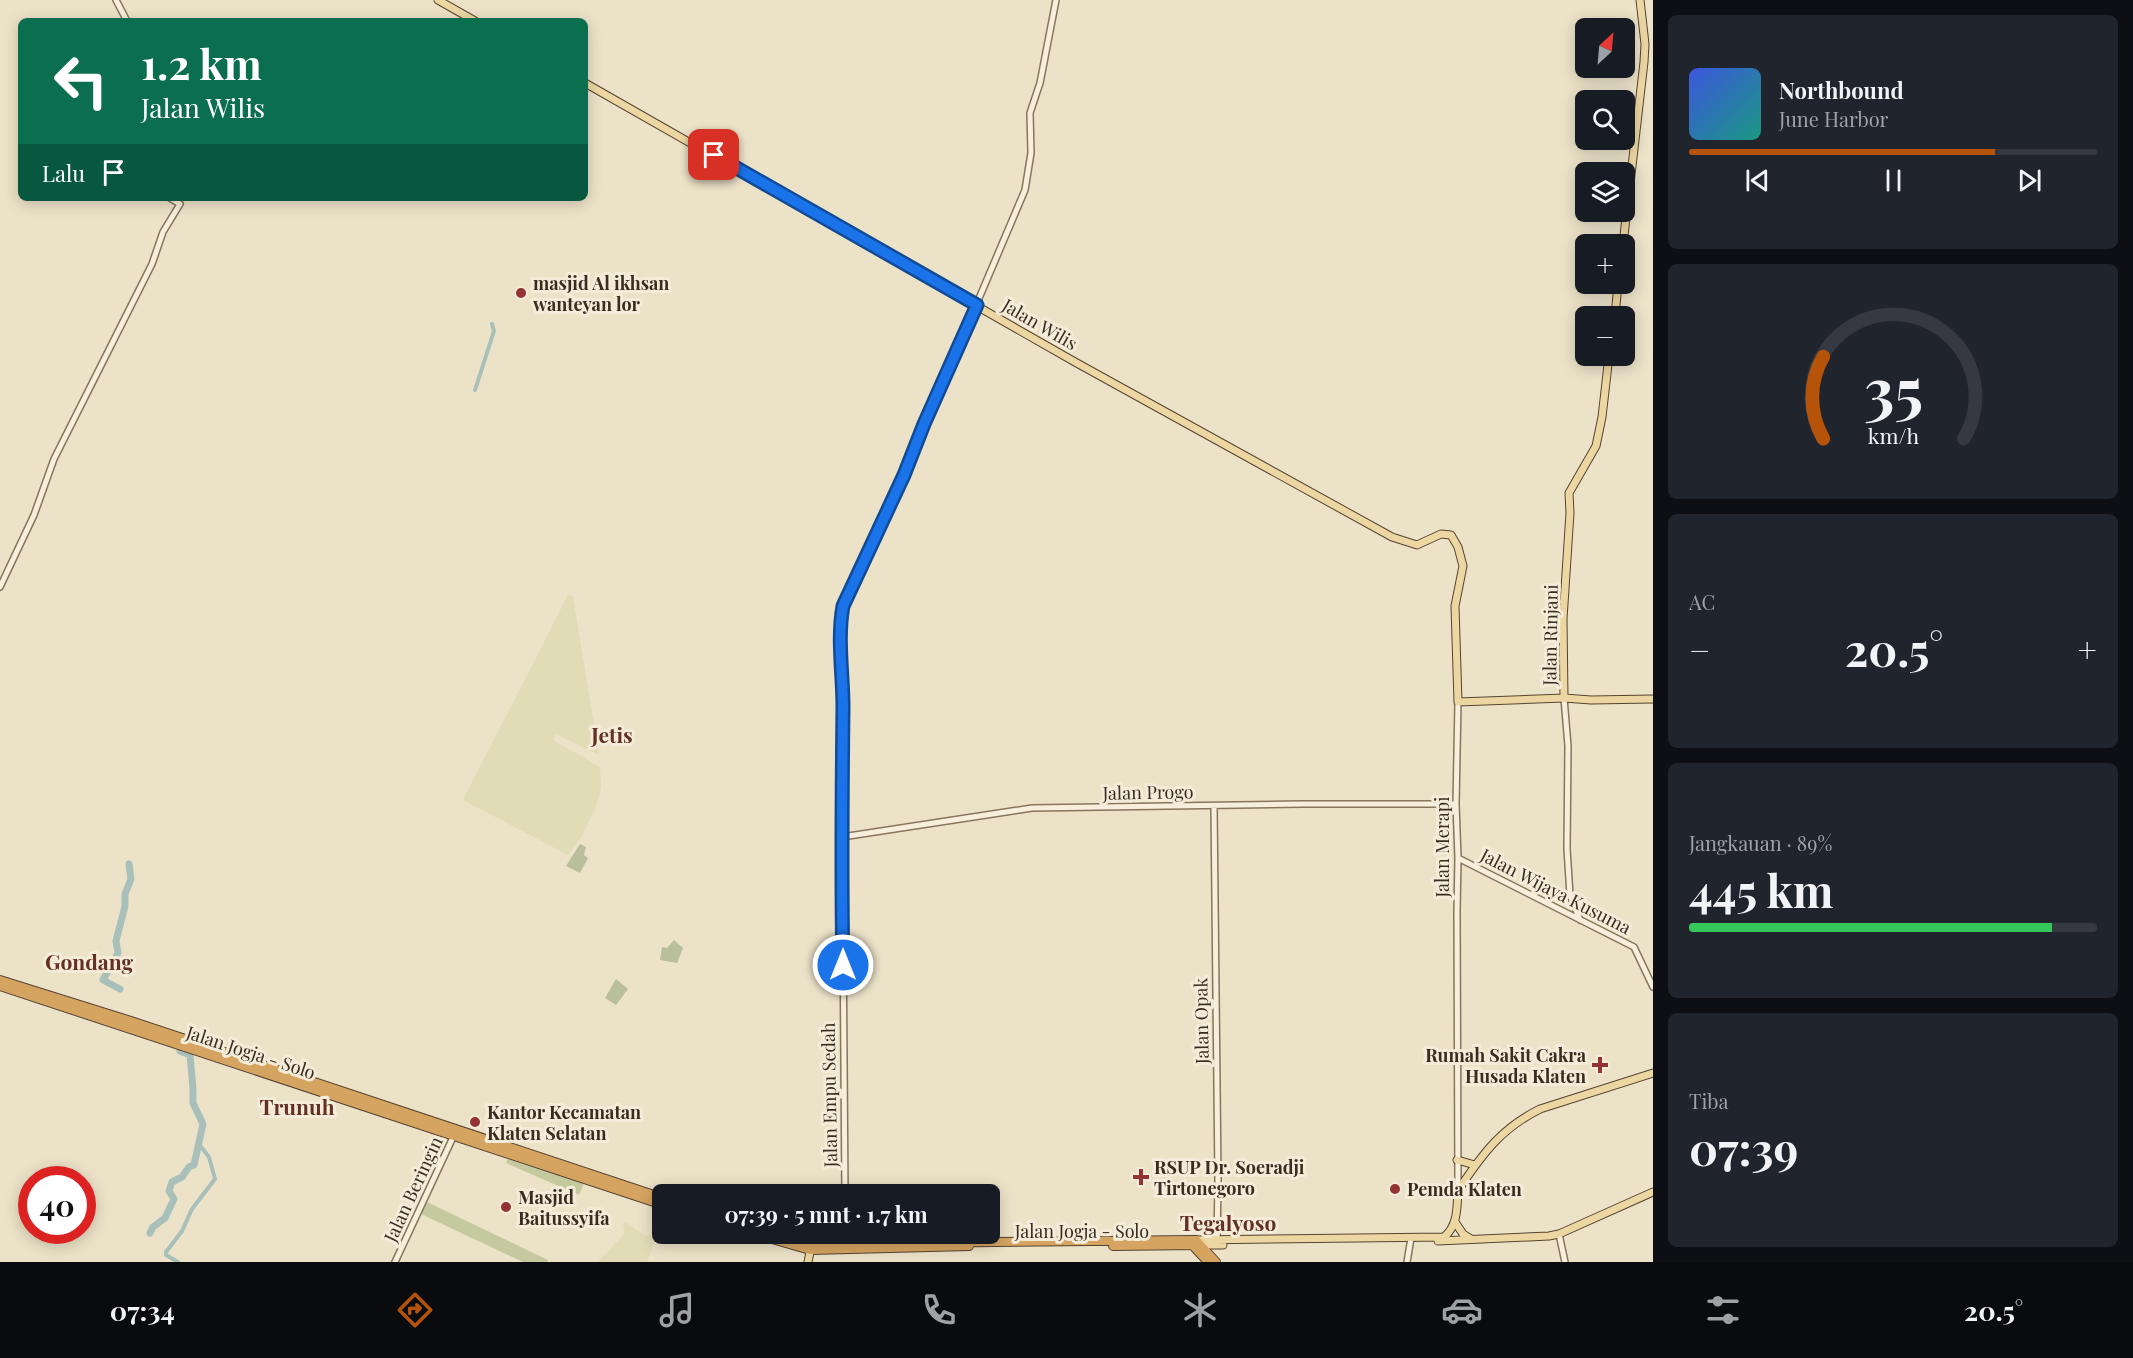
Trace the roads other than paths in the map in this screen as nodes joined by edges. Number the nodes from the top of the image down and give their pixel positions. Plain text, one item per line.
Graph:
1 (116, 0) edge
2 (438, 0) edge
3 (1056, 0) edge
4 (1640, 0) edge
5 (125, 18) edge
6 (470, 18) edge
7 (588, 84) edge
8 (175, 201) edge
9 (1624, 234) edge
10 (977, 305) junction
11 (1608, 366) edge
12 (1453, 537) joint
13 (0, 587) edge
14 (1564, 698) junction
15 (1653, 699) edge
16 (1458, 702) junction
17 (1456, 804) junction
18 (1214, 806) junction
19 (842, 837) junction
20 (1458, 858) junction
21 (1580, 921) junction
22 (0, 980) edge
23 (0, 986) edge
24 (1653, 987) edge
25 (1653, 1073) edge
26 (457, 1128) junction
27 (454, 1137) junction
28 (1457, 1160) junction
29 (1475, 1166) junction
30 (845, 1184) edge
31 (1458, 1190) junction
32 (1653, 1192) edge
33 (638, 1193) junction
34 (652, 1196) edge
35 (652, 1200) edge
36 (1455, 1222) junction
37 (1559, 1234) junction
38 (1217, 1240) junction
39 (1472, 1240) junction
40 (1411, 1241) junction
41 (1194, 1243) junction
42 (798, 1244) edge
43 (803, 1244) edge
44 (847, 1246) joint
45 (811, 1247) junction
46 (1212, 1261) edge
47 (395, 1262) edge
48 (808, 1262) edge
49 (1407, 1262) edge
50 (1565, 1262) edge

1 - 5 street
2 - 6 main road
3 - 10 street, Jalan Empu Sedah
4 - 9 main road
7 - 10 main road, Jalan Wilis
8 - 13 street
10 - 12 main road, Jalan Wilis
10 - 19 street, Jalan Empu Sedah
11 - 14 main road, Jalan Rinjani
12 - 16 main road, Jalan Merapi
14 - 15 main road
14 - 16 main road
14 - 21 street, Jalan Rinjani
16 - 17 street, Jalan Merapi
17 - 18 street, Jalan Progo
17 - 20 street, Jalan Merapi
18 - 19 street, Jalan Progo
18 - 38 street, Jalan Opak
19 - 30 street, Jalan Empu Sedah
20 - 21 street, Jalan Wijaya Kusuma
20 - 28 street, Jalan Merapi
21 - 24 street, Jalan Wijaya Kusuma
22 - 26 highway, Jalan Jogja - Solo
23 - 27 highway, Jalan Jogja - Solo
25 - 29 main road
26 - 27 street, Jalan Beringin
26 - 33 highway, Jalan Jogja - Solo
27 - 33 highway, Jalan Jogja - Solo
27 - 47 street, Jalan Beringin
28 - 29 main road
28 - 31 street, Jalan Merapi
29 - 31 main road
31 - 36 main road
32 - 37 main road
33 - 34 highway, Jalan Jogja - Solo
33 - 35 highway, Jalan Jogja - Solo
36 - 39 main road
36 - 40 main road
37 - 39 main road
37 - 50 street
38 - 40 main road
38 - 41 main road
39 - 40 main road
40 - 49 street
41 - 44 highway, Jalan Jogja - Solo
41 - 46 highway
41 - 46 highway
42 - 45 highway, Jalan Jogja - Solo
43 - 45 highway, Jalan Jogja - Solo
44 - 45 highway, Jalan Jogja - Solo
45 - 48 main road

